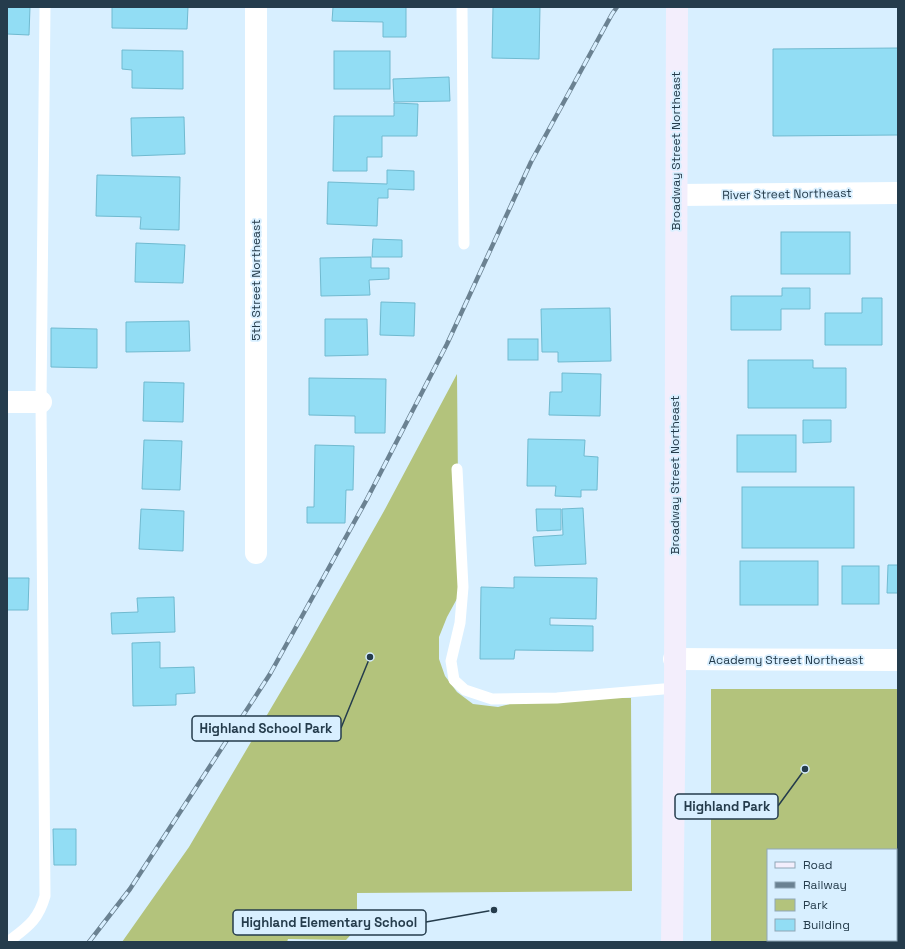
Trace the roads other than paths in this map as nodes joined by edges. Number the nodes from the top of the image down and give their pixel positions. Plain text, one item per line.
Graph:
1 (45, 7) edge
2 (256, 7) edge
3 (462, 7) edge
4 (677, 7) edge
5 (898, 193) edge
6 (677, 195) junction
7 (464, 244) dead end
8 (7, 402) edge
9 (41, 402) junction
10 (457, 469) dead end
11 (256, 553) dead end
12 (674, 659) junction
13 (898, 660) edge
14 (674, 688) junction
15 (8, 942) edge
16 (672, 942) edge

1 - 9 lane
2 - 11 street, 5th Street Northeast
3 - 7 lane
4 - 6 main road, Broadway Street Northeast
5 - 6 street, River Street Northeast
6 - 12 main road, Broadway Street Northeast
8 - 9 street
9 - 15 lane
10 - 14 lane
12 - 13 street, Academy Street Northeast
12 - 14 main road, Broadway Street Northeast
14 - 16 main road, Broadway Street Northeast

